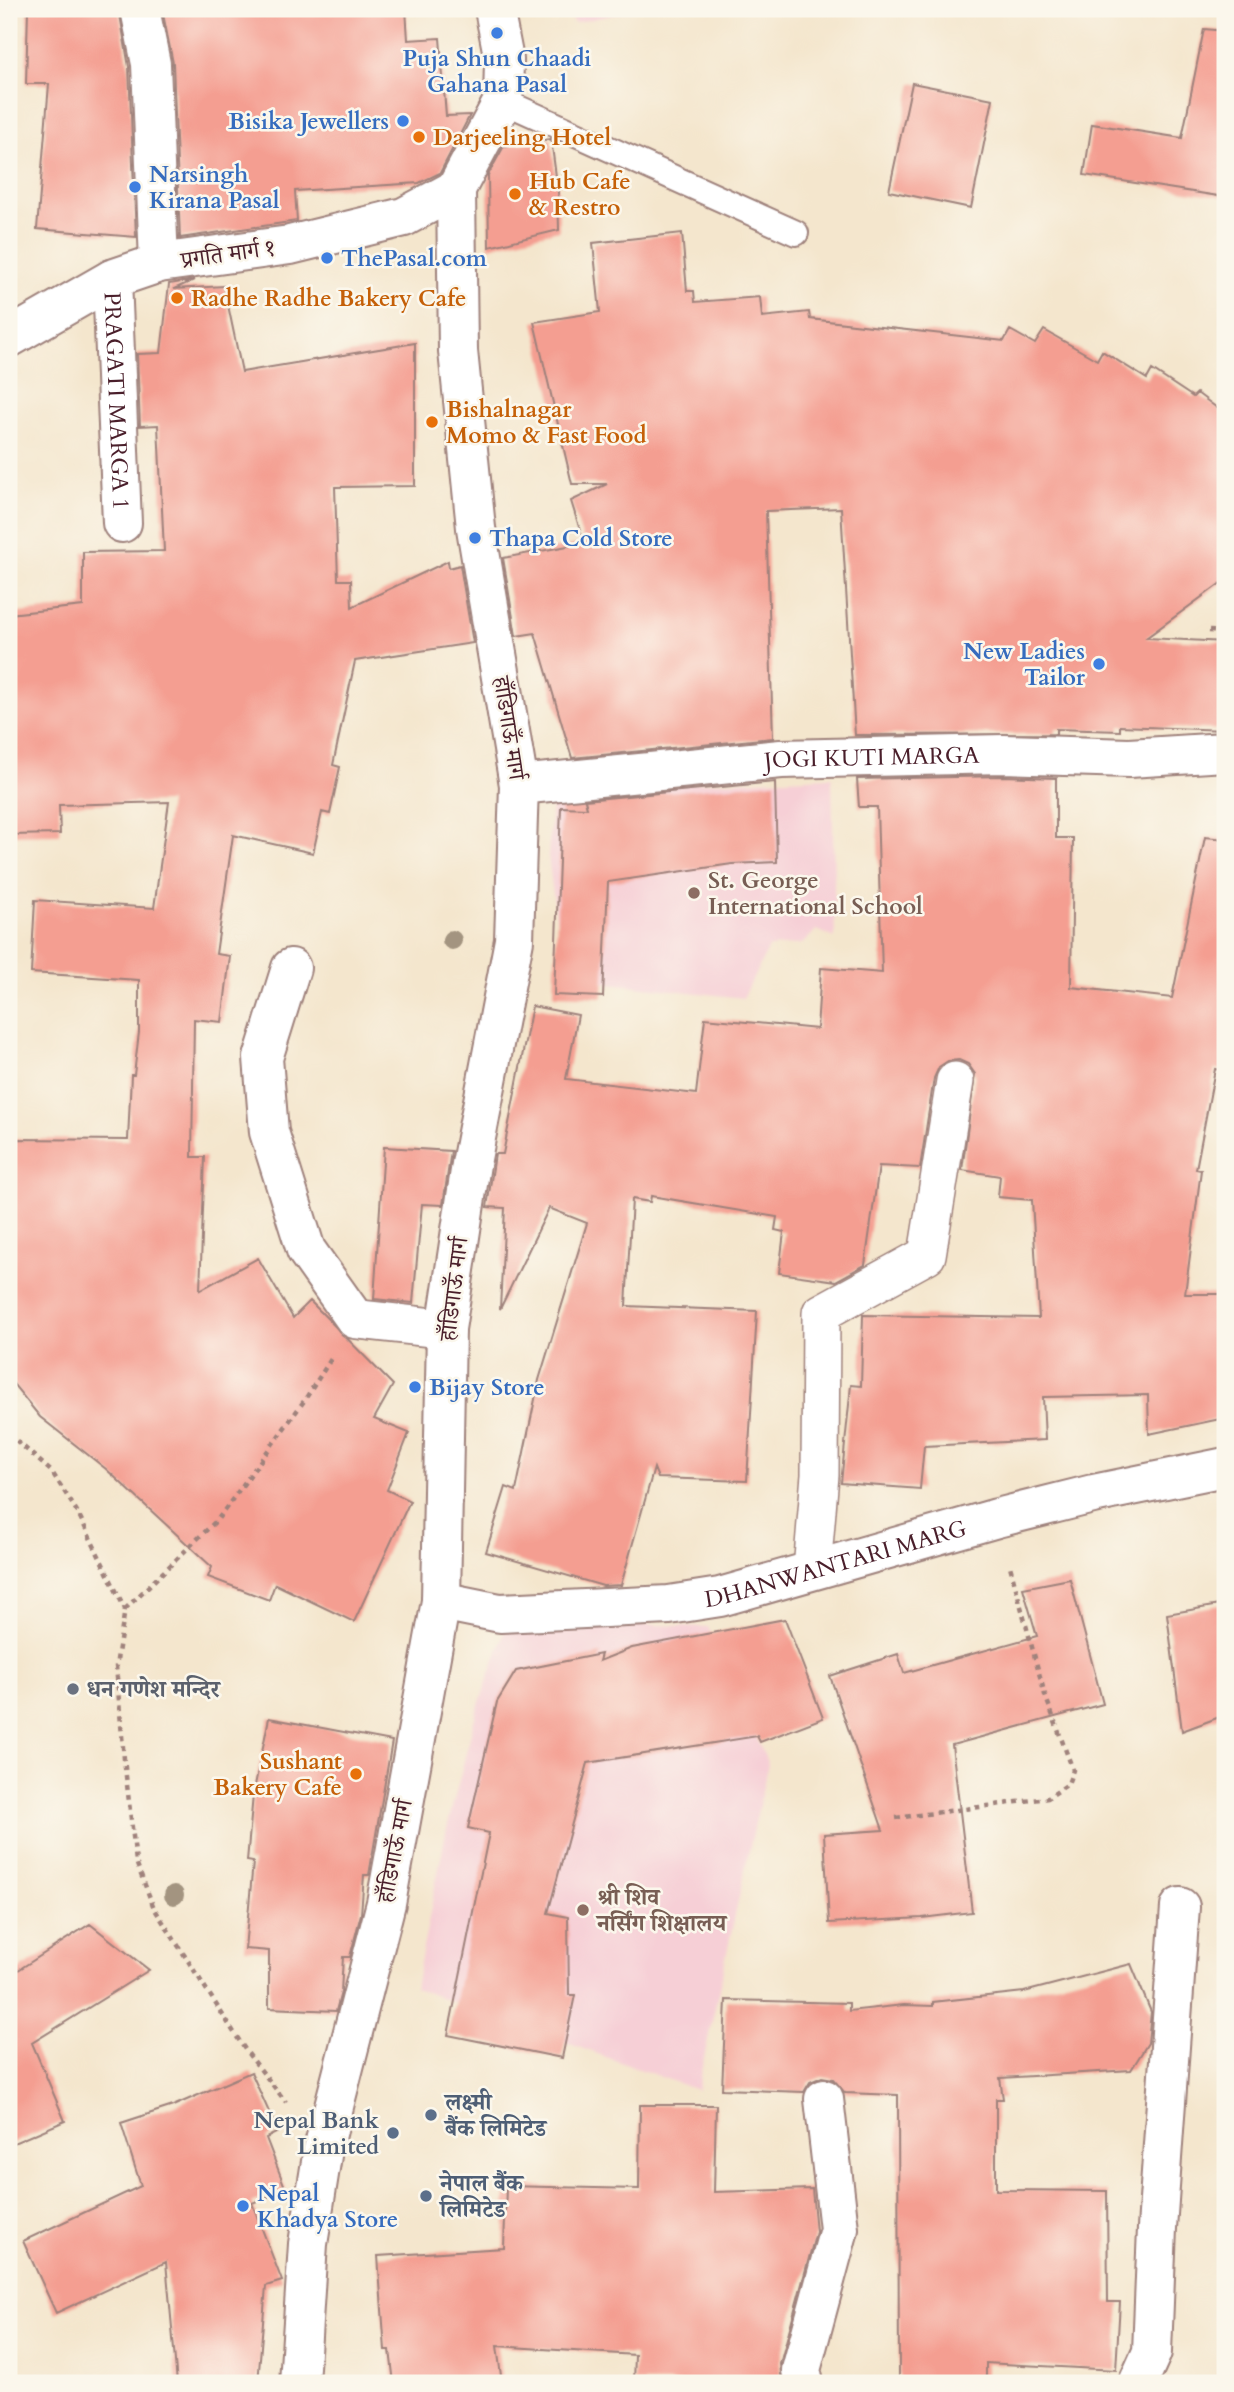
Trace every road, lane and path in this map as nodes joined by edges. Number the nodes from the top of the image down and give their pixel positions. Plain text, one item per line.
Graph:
1 (140, 9) edge
2 (494, 9) edge
3 (503, 101) junction
4 (456, 189) junction
5 (796, 233) dead end
6 (159, 263) junction
7 (112, 279) junction
8 (9, 338) edge
9 (122, 523) dead end
10 (1209, 631) dead end
11 (1225, 632) edge
12 (1225, 752) edge
13 (519, 785) junction
14 (291, 968) dead end
15 (955, 1081) dead end
16 (355, 1319) junction
17 (446, 1329) junction
18 (9, 1434) edge
19 (1225, 1467) edge
20 (997, 1518) junction
21 (812, 1570) junction
22 (440, 1601) junction
23 (125, 1609) junction
24 (896, 1818) dead end
25 (1180, 1907) dead end
26 (824, 2099) dead end
27 (323, 2150) junction
28 (299, 2383) edge
29 (804, 2383) edge
30 (1138, 2383) edge

1 - 6 street
2 - 3 street
3 - 4 street
3 - 5 lane
4 - 6 street, प्रगति मार्ग १
4 - 13 street, हाँडिगाऊँ मार्ग
6 - 7 street, प्रगति मार्ग १
7 - 8 street, प्रगति मार्ग १
7 - 9 street, PRAGATI MARGA 1
10 - 11 path
12 - 13 street, JOGI KUTI MARGA
13 - 17 street, हाँडिगाऊँ मार्ग
14 - 16 street
15 - 21 street
16 - 17 street
16 - 23 path
17 - 22 street, हाँडिगाऊँ मार्ग
18 - 23 path
19 - 20 street, DHANWANTARI MARG
20 - 21 street, DHANWANTARI MARG
20 - 24 path
21 - 22 street, DHANWANTARI MARG
22 - 27 street, हाँडिगाऊँ मार्ग
23 - 27 path
25 - 30 street
26 - 29 street
27 - 28 street, हाँडिगाऊँ मार्ग

